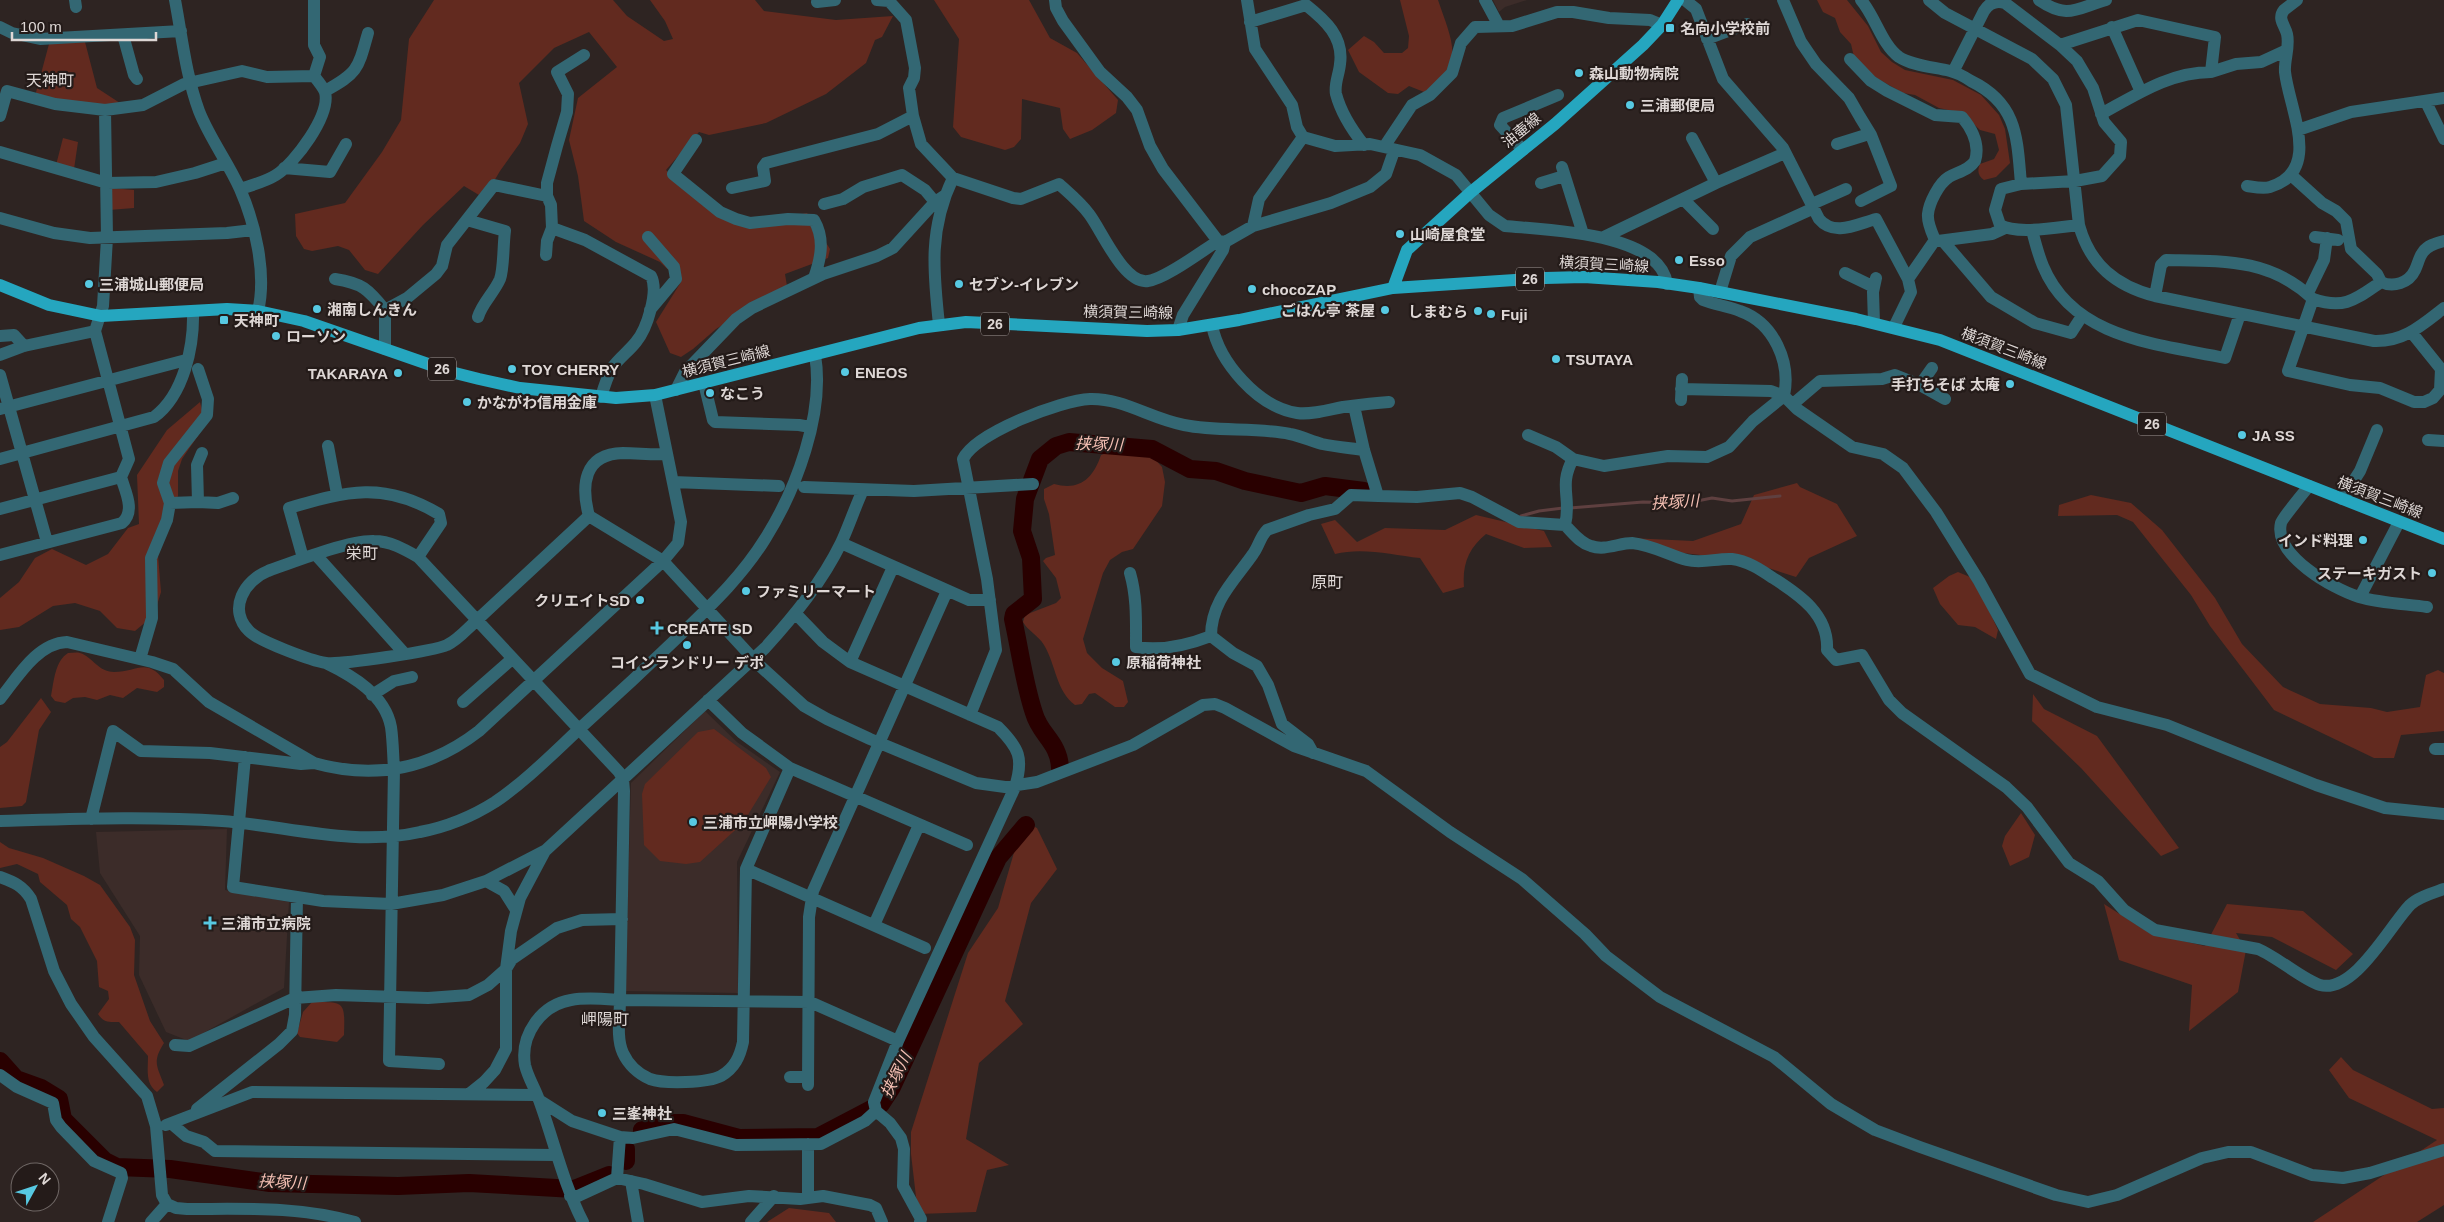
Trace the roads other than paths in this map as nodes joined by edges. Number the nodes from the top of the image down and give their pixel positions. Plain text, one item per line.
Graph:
1 (175, 0) edge
2 (314, 0) edge
3 (835, 0) edge
4 (885, 0) edge
5 (1054, 0) edge
6 (1246, 0) edge
7 (1485, 0) edge
8 (1678, 0) edge
9 (1783, 0) edge
10 (1860, 0) edge
11 (1929, 0) edge
12 (2039, 0) edge
13 (2106, 0) edge
14 (2298, 0) edge
15 (1690, 1) edge
16 (817, 2) dead end
17 (1250, 22) junction
18 (1747, 24) dead end
19 (1662, 25) junction
20 (0, 26) edge
21 (1499, 26) junction
22 (2112, 27) junction
23 (1975, 28) junction
24 (181, 31) junction
25 (368, 33) dead end
26 (124, 35) junction
27 (1707, 39) junction
28 (2060, 45) junction
29 (2287, 50) junction
30 (584, 55) dead end
31 (1850, 59) dead end
32 (1953, 72) junction
33 (2211, 72) junction
34 (314, 76) junction
35 (137, 79) dead end
36 (190, 82) junction
37 (4, 90) edge
38 (325, 91) junction
39 (2141, 92) junction
40 (1558, 95) dead end
41 (2444, 98) edge
42 (2426, 102) junction
43 (105, 110) junction
44 (2101, 114) junction
45 (0, 116) edge
46 (913, 116) junction
47 (2298, 130) junction
48 (1869, 134) junction
49 (1303, 137) junction
50 (1692, 138) dead end
51 (2444, 139) edge
52 (696, 140) dead end
53 (346, 144) dead end
54 (1837, 144) dead end
55 (1364, 145) junction
56 (1389, 149) junction
57 (1523, 150) junction
58 (0, 152) edge
59 (1785, 153) junction
60 (226, 163) junction
61 (284, 168) junction
62 (2291, 175) junction
63 (953, 178) junction
64 (2075, 181) junction
65 (107, 183) junction
66 (1541, 183) dead end
67 (1716, 183) junction
68 (2021, 184) junction
69 (2247, 186) dead end
70 (732, 188) dead end
71 (240, 189) junction
72 (1846, 190) dead end
73 (1471, 192) junction
74 (547, 196) junction
75 (939, 199) junction
76 (1683, 199) junction
77 (1861, 201) dead end
78 (824, 204) dead end
79 (1813, 206) junction
80 (0, 218) edge
81 (467, 220) junction
82 (2079, 225) junction
83 (1253, 226) junction
84 (552, 228) junction
85 (2005, 228) junction
86 (1713, 229) dead end
87 (253, 230) junction
88 (2032, 230) junction
89 (1583, 234) junction
90 (648, 237) dead end
91 (1604, 237) junction
92 (107, 238) junction
93 (2327, 238) dead end
94 (1221, 241) junction
95 (1939, 241) junction
96 (2444, 241) edge
97 (546, 255) dead end
98 (1857, 268) dead end
99 (814, 278) junction
100 (335, 279) dead end
101 (1908, 279) junction
102 (2381, 282) junction
103 (1667, 284) junction
104 (0, 285) edge
105 (1393, 288) junction
106 (1700, 288) junction
107 (1720, 292) junction
108 (2155, 296) junction
109 (2310, 296) junction
110 (2444, 308) edge
111 (385, 310) junction
112 (650, 310) junction
113 (193, 311) junction
114 (258, 311) junction
115 (2240, 314) junction
116 (101, 316) junction
117 (2082, 316) junction
118 (478, 318) dead end
119 (1874, 323) junction
120 (939, 324) junction
121 (1212, 325) junction
122 (1894, 327) junction
123 (2303, 327) junction
124 (1178, 330) junction
125 (95, 331) junction
126 (2412, 333) junction
127 (0, 336) edge
128 (24, 346) junction
129 (385, 349) junction
130 (0, 355) edge
131 (815, 355) junction
132 (186, 360) junction
133 (1932, 368) dead end
134 (2443, 368) edge
135 (198, 369) dead end
136 (0, 375) edge
137 (108, 381) junction
138 (704, 383) junction
139 (1920, 385) junction
140 (1682, 389) dead end
141 (676, 390) junction
142 (655, 396) junction
143 (601, 397) junction
144 (1945, 399) dead end
145 (1788, 400) junction
146 (1389, 402) dead end
147 (1354, 406) junction
148 (4, 408) edge
149 (120, 426) junction
150 (810, 427) junction
151 (2377, 430) dead end
152 (1528, 435) dead end
153 (2428, 440) dead end
154 (2444, 441) edge
155 (328, 446) dead end
156 (1364, 450) junction
157 (22, 453) junction
158 (202, 453) dead end
159 (667, 454) junction
160 (0, 459) edge
161 (1573, 459) junction
162 (121, 477) junction
163 (673, 482) junction
164 (1030, 485) dead end
165 (779, 486) dead end
166 (2309, 486) junction
167 (804, 487) dead end
168 (967, 488) junction
169 (863, 490) junction
170 (337, 494) junction
171 (1378, 496) junction
172 (233, 498) dead end
173 (35, 499) junction
174 (2342, 499) junction
175 (198, 502) junction
176 (170, 504) junction
177 (0, 509) edge
178 (589, 516) junction
179 (2399, 522) junction
180 (1565, 525) junction
181 (2444, 539) edge
182 (47, 542) junction
183 (841, 543) junction
184 (0, 555) edge
185 (316, 555) junction
186 (418, 557) junction
187 (303, 558) junction
188 (663, 561) junction
189 (893, 567) junction
190 (1130, 573) dead end
191 (947, 590) junction
192 (2360, 597) junction
193 (990, 600) junction
194 (2427, 607) dead end
195 (708, 609) junction
196 (796, 614) junction
197 (476, 621) junction
198 (1211, 636) junction
199 (404, 653) junction
200 (512, 658) junction
201 (753, 658) junction
202 (140, 659) junction
203 (850, 662) junction
204 (326, 663) junction
205 (412, 677) dead end
206 (533, 681) junction
207 (904, 687) junction
208 (372, 695) junction
209 (0, 699) edge
210 (708, 700) junction
211 (463, 702) dead end
212 (970, 715) junction
213 (578, 730) junction
214 (879, 742) junction
215 (1313, 754) junction
216 (245, 758) junction
217 (314, 763) junction
218 (790, 768) junction
219 (394, 769) junction
220 (623, 779) junction
221 (1015, 787) junction
222 (854, 797) junction
223 (2444, 814) edge
224 (92, 819) junction
225 (0, 821) edge
226 (238, 823) junction
227 (919, 825) junction
228 (392, 836) junction
229 (967, 845) dead end
230 (546, 850) junction
231 (746, 868) junction
232 (0, 877) edge
233 (486, 881) junction
234 (2444, 889) edge
235 (297, 897) junction
236 (811, 897) junction
237 (392, 904) junction
238 (516, 910) junction
239 (622, 919) junction
240 (874, 925) junction
241 (925, 948) dead end
242 (506, 969) junction
243 (390, 997) junction
244 (295, 998) junction
245 (620, 1000) junction
246 (743, 1001) junction
247 (810, 1002) junction
248 (898, 1041) junction
249 (174, 1045) dead end
250 (506, 1049) junction
251 (524, 1055) junction
252 (439, 1064) dead end
253 (0, 1075) edge
254 (790, 1077) dead end
255 (469, 1094) junction
256 (538, 1097) junction
257 (875, 1108) junction
258 (187, 1117) junction
259 (172, 1124) junction
260 (156, 1126) junction
261 (620, 1137) junction
262 (808, 1144) junction
263 (2444, 1150) edge
264 (556, 1155) junction
265 (617, 1178) junction
266 (631, 1181) junction
267 (568, 1191) junction
268 (774, 1196) junction
269 (808, 1198) junction
270 (167, 1204) junction
271 (108, 1222) edge
272 (151, 1222) edge
273 (355, 1222) edge
274 (583, 1222) edge
275 (638, 1222) edge
276 (751, 1222) edge
277 (882, 1222) edge
278 (920, 1222) edge

1 - 24 street
2 - 34 street
3 - 16 street
4 - 46 street
5 - 94 street
6 - 17 street
7 - 21 street
8 - 19 main road, 油壷線
9 - 48 street
10 - 32 street
11 - 23 street
12 - 13 street
14 - 29 street
15 - 27 street
17 - 49 street
17 - 55 street
18 - 27 street
19 - 21 street
19 - 57 main road, 油壷線
20 - 26 street
21 - 56 street
22 - 28 street
22 - 33 street
22 - 39 street
23 - 28 street
23 - 32 street
23 - 64 street
24 - 26 street
24 - 36 street
25 - 38 street
26 - 35 street
27 - 59 street
28 - 44 street
29 - 33 street
29 - 47 street
30 - 74 street
31 - 95 street
32 - 68 street
33 - 39 street
34 - 36 street
34 - 38 street
36 - 43 street
36 - 60 street
37 - 43 street
37 - 45 street
38 - 61 street
39 - 44 street
40 - 57 street
41 - 42 street
42 - 47 street
42 - 51 street
43 - 65 street
44 - 64 street
46 - 63 street
46 - 70 street
47 - 62 street
48 - 54 street
48 - 77 street
49 - 55 street
49 - 83 street
50 - 67 street
52 - 99 street
53 - 61 street
55 - 56 street
56 - 73 street
56 - 83 street
57 - 73 main road, 油壷線
58 - 65 street
59 - 67 street
59 - 79 street
60 - 65 street
60 - 71 street
61 - 71 street
62 - 69 street
62 - 102 street
63 - 75 street
63 - 94 street
64 - 68 street
64 - 82 street
65 - 92 street
66 - 89 street
67 - 76 street
68 - 85 street
71 - 87 street
72 - 79 street
73 - 89 street
73 - 105 main road, 油壷線
74 - 81 street
74 - 84 street
75 - 78 street
75 - 99 street
75 - 120 street
76 - 86 street
76 - 91 street
79 - 101 street
79 - 107 street
80 - 92 street
81 - 111 street
81 - 118 street
82 - 88 street
82 - 108 street
83 - 94 street
84 - 97 street
84 - 112 street
85 - 88 street
85 - 95 street
87 - 92 street
87 - 114 street
88 - 117 street
89 - 91 street
90 - 112 street
91 - 103 street
92 - 116 street
93 - 109 street
94 - 124 street
95 - 101 street
95 - 117 street
96 - 102 street
98 - 119 street
99 - 141 street
100 - 111 street
101 - 122 street
102 - 109 street
103 - 105 main road, 横須賀三崎線 / 26
103 - 106 main road, 横須賀三崎線 / 26
104 - 116 main road, 横須賀三崎線 / 26
105 - 121 main road, 横須賀三崎線 / 26
106 - 107 main road, 横須賀三崎線 / 26
106 - 145 street
107 - 119 main road, 横須賀三崎線 / 26
108 - 109 street
108 - 115 street
109 - 123 street
110 - 126 street
111 - 129 street
112 - 143 street
113 - 114 main road, 横須賀三崎線 / 26
113 - 116 main road, 横須賀三崎線 / 26
113 - 132 street
114 - 129 main road, 横須賀三崎線 / 26
115 - 117 street
115 - 123 street
116 - 125 street
119 - 122 main road, 横須賀三崎線 / 26
120 - 124 main road, 横須賀三崎線 / 26
120 - 131 main road, 横須賀三崎線 / 26
121 - 124 main road, 横須賀三崎線 / 26
121 - 147 street
122 - 166 main road, 横須賀三崎線 / 26
123 - 126 street
123 - 134 street
125 - 128 street
125 - 137 street
126 - 134 street
127 - 128 street
128 - 130 street
129 - 143 main road, 横須賀三崎線 / 26
131 - 138 main road, 横須賀三崎線 / 26
131 - 150 street
132 - 137 street
132 - 149 street
133 - 139 street
135 - 176 street
136 - 148 street
137 - 148 street
137 - 149 street
138 - 141 main road, 横須賀三崎線 / 26
138 - 150 street
139 - 144 street
139 - 145 street
140 - 145 street
141 - 142 main road, 横須賀三崎線 / 26
142 - 143 main road, 横須賀三崎線 / 26
142 - 159 street
145 - 161 street
145 - 223 street
146 - 147 street
147 - 156 street
148 - 157 street
149 - 157 street
149 - 162 street
150 - 195 street
151 - 174 street
152 - 161 street
153 - 154 street
155 - 170 street
156 - 168 street
156 - 171 street
157 - 160 street
157 - 173 street
158 - 175 street
159 - 163 street
159 - 178 street
161 - 180 street
162 - 173 street
162 - 182 street
163 - 165 street
163 - 188 street
164 - 168 street
166 - 174 main road, 横須賀三崎線 / 26
166 - 192 street
167 - 169 street
168 - 169 street
168 - 193 street
169 - 183 street
170 - 186 street
170 - 187 street
171 - 180 street
171 - 198 street
172 - 175 street
173 - 177 street
173 - 182 street
174 - 179 main road, 横須賀三崎線 / 26
175 - 176 street
176 - 202 street
178 - 188 street
178 - 197 street
179 - 181 main road, 横須賀三崎線 / 26
179 - 192 street
180 - 234 street
182 - 184 street
183 - 189 street
183 - 196 street
185 - 186 street
185 - 187 street
185 - 199 street
186 - 197 street
187 - 204 street
188 - 195 street
188 - 206 street
189 - 191 street
189 - 203 street
190 - 198 street
191 - 193 street
191 - 207 street
192 - 194 street
193 - 212 street
195 - 201 street
195 - 213 street
196 - 201 street
196 - 203 street
197 - 199 street
197 - 200 street
198 - 215 street
199 - 204 street
200 - 206 street
200 - 211 street
201 - 210 street
201 - 214 street
202 - 209 street
202 - 217 street
203 - 207 street
204 - 208 street
205 - 208 street
206 - 213 street
206 - 219 street
207 - 212 street
207 - 214 street
208 - 219 street
210 - 218 street
210 - 220 street
212 - 221 street
213 - 220 street
213 - 228 street
214 - 221 street
214 - 222 street
215 - 221 street
215 - 263 street
216 - 217 street
216 - 224 street
216 - 226 street
217 - 219 street
218 - 222 street
218 - 231 street
219 - 228 street
220 - 230 street
220 - 239 street
221 - 248 street
222 - 227 street
222 - 236 street
224 - 225 street
224 - 226 street
226 - 228 street
226 - 235 street
227 - 229 street
227 - 240 street
228 - 237 street
230 - 233 street
230 - 238 street
231 - 236 street
231 - 246 street
232 - 260 street
233 - 237 street
233 - 238 street
235 - 237 street
235 - 244 street
236 - 240 street
236 - 247 street
237 - 243 street
238 - 242 street
239 - 242 street
239 - 245 street
240 - 241 street
242 - 243 street
242 - 250 street
243 - 244 street
243 - 252 street
244 - 249 street
244 - 258 street
245 - 246 street
245 - 246 street
245 - 251 street
246 - 247 street
247 - 248 street
247 - 254 street
248 - 257 street
250 - 251 street
250 - 255 street
251 - 256 street
253 - 271 street
255 - 256 street
255 - 258 street
256 - 261 street
256 - 264 street
257 - 262 street
257 - 278 street
258 - 259 street
259 - 260 street
259 - 264 street
260 - 270 street
261 - 262 street
261 - 265 street
262 - 269 street
264 - 267 street
265 - 266 street
265 - 267 street
266 - 268 street
266 - 275 street
267 - 274 street
268 - 269 street
268 - 276 street
269 - 277 street
270 - 272 street
270 - 273 street

